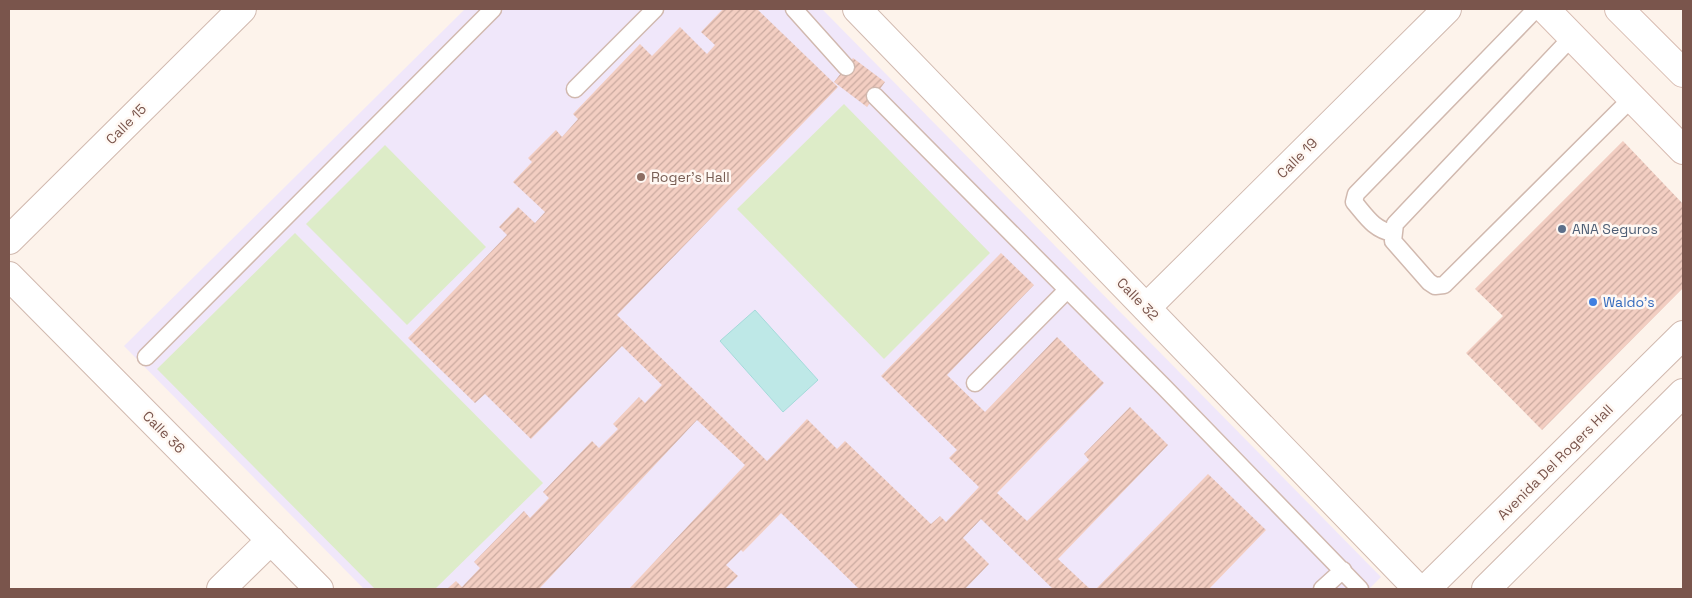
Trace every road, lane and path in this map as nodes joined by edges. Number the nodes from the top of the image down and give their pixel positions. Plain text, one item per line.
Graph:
1 (242, 9) edge
2 (493, 9) edge
3 (655, 9) edge
4 (794, 9) edge
5 (1447, 9) edge
6 (1536, 9) edge
7 (1546, 9) edge
8 (1619, 9) edge
9 (870, 13) edge
10 (1572, 37) junction
11 (846, 66) dead end
12 (1683, 73) edge
13 (575, 89) dead end
14 (875, 96) dead end
15 (1632, 98) junction
16 (1683, 150) edge
17 (1394, 233) junction
18 (9, 240) edge
19 (9, 276) edge
20 (1067, 290) junction
21 (1146, 308) junction
22 (1683, 335) edge
23 (146, 357) dead end
24 (975, 383) dead end
25 (1683, 393) edge
26 (270, 540) junction
27 (1343, 570) junction
28 (221, 589) edge
29 (319, 589) edge
30 (1322, 589) edge
31 (1360, 589) edge
32 (1418, 589) edge
33 (1426, 589) edge
34 (1486, 589) edge

1 - 18 street, Calle 15
2 - 23 lane
3 - 13 lane
4 - 11 lane
5 - 21 street, Calle 19
6 - 17 lane
7 - 10 street
8 - 12 street
9 - 21 street, Calle 32
10 - 15 street
10 - 17 lane
14 - 20 lane
15 - 16 street
15 - 17 lane
19 - 26 street, Calle 36
20 - 24 lane
20 - 27 lane
21 - 32 street, Calle 32
22 - 33 street, Avenida Del Rogers Hall
25 - 34 street
26 - 28 street
26 - 29 street, Calle 36
27 - 30 lane
27 - 31 lane

